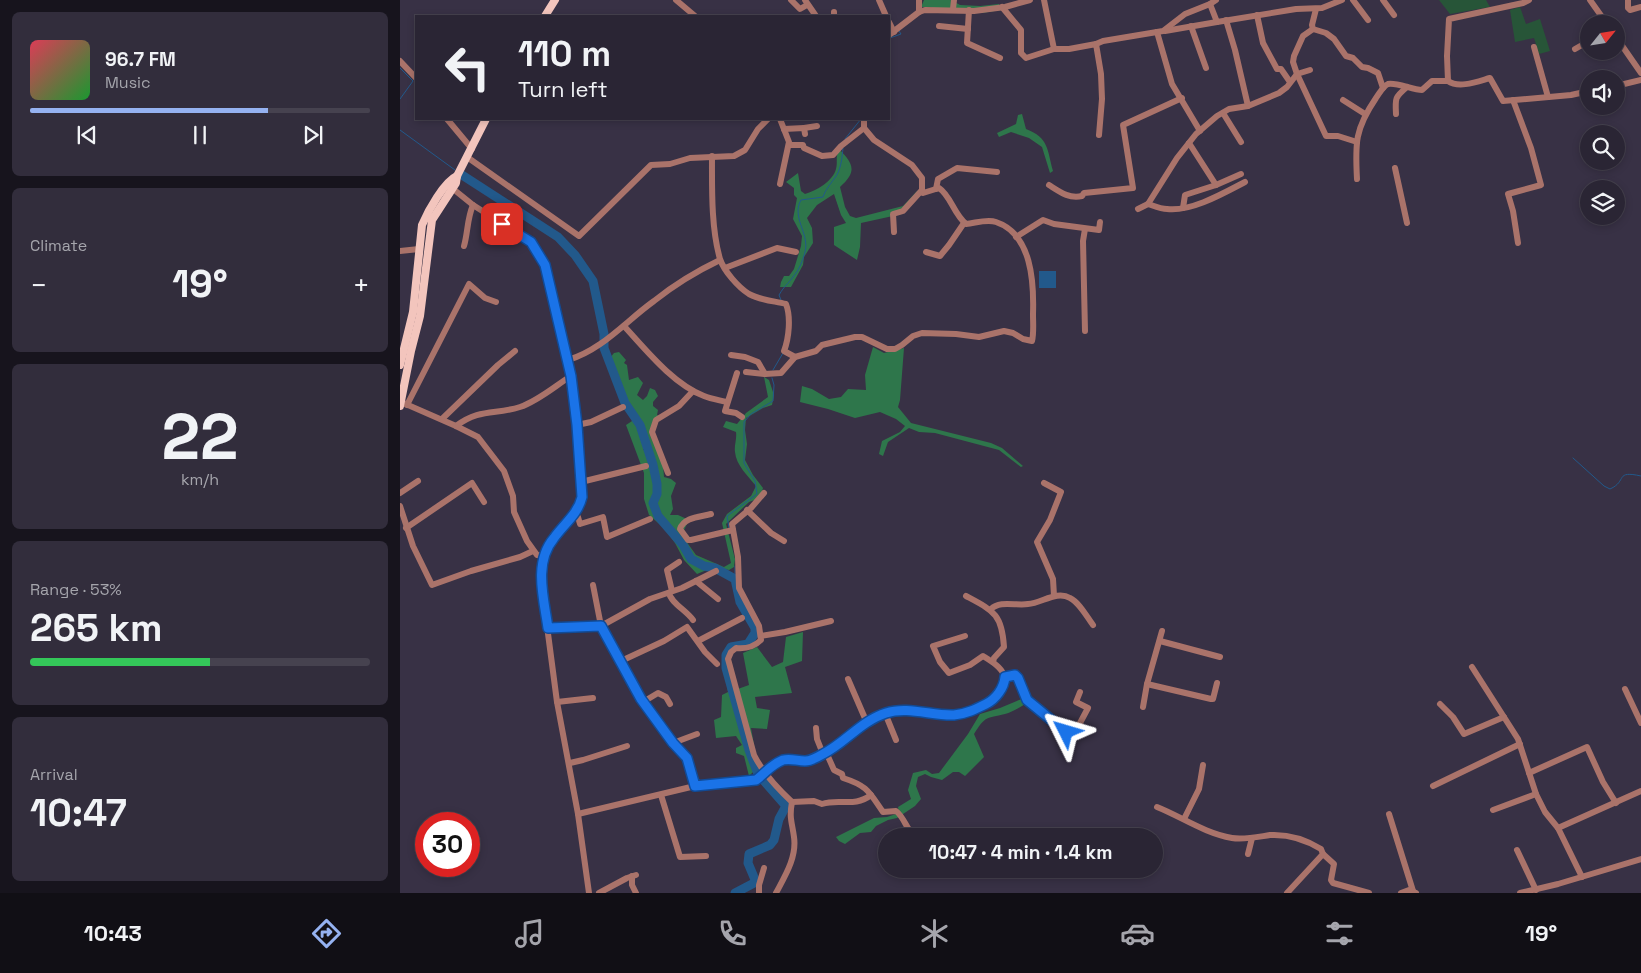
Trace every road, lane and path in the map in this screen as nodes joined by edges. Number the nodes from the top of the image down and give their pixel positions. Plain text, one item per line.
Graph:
1 (555, 0) edge
2 (676, 0) edge
3 (790, 0) edge
4 (879, 0) edge
5 (919, 0) edge
6 (954, 0) edge
7 (1030, 0) edge
8 (1044, 0) edge
9 (1342, 0) edge
10 (1353, 0) edge
11 (1383, 0) edge
12 (1590, 0) edge
13 (1628, 0) edge
14 (1524, 1) edge
15 (1213, 2) edge
16 (806, 3) edge
17 (1002, 7) junction
18 (1641, 7) edge
19 (953, 9) junction
20 (1316, 9) junction
21 (969, 10) junction
22 (919, 12) junction
23 (546, 15) edge
24 (694, 15) edge
25 (815, 15) edge
26 (886, 15) edge
27 (1256, 15) junction
28 (1394, 15) dead end
29 (1601, 15) edge
30 (1226, 20) junction
31 (1368, 20) dead end
32 (1217, 22) junction
33 (939, 26) dead end
34 (1191, 26) junction
35 (968, 29) junction
36 (1313, 29) junction
37 (1160, 31) junction
38 (891, 34) edge
39 (1096, 44) junction
40 (1580, 46) edge
41 (1534, 47) dead end
42 (1054, 49) junction
43 (1575, 49) dead end
44 (1625, 50) edge
45 (1000, 58) dead end
46 (400, 61) edge
47 (1206, 68) dead end
48 (1310, 70) dead end
49 (1641, 73) edge
50 (1297, 74) junction
51 (415, 77) edge
52 (1641, 80) edge
53 (1448, 81) junction
54 (1290, 82) junction
55 (1625, 84) edge
56 (1407, 87) junction
57 (1383, 88) junction
58 (1580, 92) edge
59 (1548, 97) junction
60 (1182, 98) junction
61 (1343, 100) dead end
62 (1513, 100) junction
63 (1248, 106) junction
64 (1223, 113) junction
65 (1366, 114) junction
66 (1396, 114) dead end
67 (448, 120) edge
68 (486, 120) edge
69 (767, 120) edge
70 (780, 120) edge
71 (864, 120) edge
72 (817, 126) dead end
73 (864, 128) junction
74 (784, 129) junction
75 (1200, 130) junction
76 (1099, 135) dead end
77 (1240, 142) dead end
78 (1357, 142) junction
79 (1189, 143) junction
80 (789, 145) junction
81 (472, 149) junction
82 (712, 156) junction
83 (467, 157) junction
84 (1396, 168) dead end
85 (997, 172) dead end
86 (1241, 174) dead end
87 (457, 176) junction
88 (1357, 179) dead end
89 (1245, 182) dead end
90 (780, 184) dead end
91 (1049, 185) dead end
92 (1216, 185) junction
93 (452, 188) junction
94 (936, 189) junction
95 (922, 190) junction
96 (1148, 204) junction
97 (474, 206) junction
98 (1183, 208) junction
99 (1138, 209) dead end
100 (964, 222) junction
101 (1100, 222) dead end
102 (1407, 222) dead end
103 (1085, 229) junction
104 (894, 232) dead end
105 (1016, 237) junction
106 (1518, 242) dead end
107 (464, 246) dead end
108 (419, 249) junction
109 (400, 251) edge
110 (796, 252) dead end
111 (926, 252) dead end
112 (720, 260) junction
113 (725, 268) junction
114 (496, 302) dead end
115 (624, 326) junction
116 (1085, 331) dead end
117 (515, 351) dead end
118 (731, 355) dead end
119 (795, 357) junction
120 (568, 360) junction
121 (400, 365) edge
122 (746, 372) dead end
123 (737, 373) dead end
124 (765, 374) junction
125 (571, 376) junction
126 (693, 391) junction
127 (727, 402) junction
128 (403, 404) edge
129 (623, 408) dead end
130 (742, 417) dead end
131 (442, 419) junction
132 (577, 425) junction
133 (456, 426) junction
134 (646, 466) dead end
135 (668, 473) dead end
136 (418, 481) dead end
137 (581, 482) junction
138 (1044, 484) dead end
139 (400, 492) edge
140 (764, 493) dead end
141 (484, 502) dead end
142 (400, 506) edge
143 (747, 510) junction
144 (575, 514) junction
145 (711, 514) dead end
146 (650, 519) dead end
147 (406, 528) junction
148 (733, 530) junction
149 (784, 541) dead end
150 (533, 551) junction
151 (543, 556) junction
152 (678, 562) dead end
153 (716, 571) dead end
154 (696, 581) junction
155 (593, 585) dead end
156 (670, 592) junction
157 (966, 596) dead end
158 (1054, 596) junction
159 (718, 599) dead end
160 (991, 609) junction
161 (742, 618) dead end
162 (693, 620) dead end
163 (830, 621) dead end
164 (1093, 625) dead end
165 (601, 626) junction
166 (548, 628) junction
167 (1162, 631) dead end
168 (761, 636) junction
169 (965, 636) dead end
170 (1160, 640) junction
171 (698, 641) junction
172 (1220, 657) dead end
173 (621, 661) junction
174 (993, 662) junction
175 (717, 664) dead end
176 (1472, 667) dead end
177 (1005, 677) junction
178 (848, 679) dead end
179 (1218, 683) dead end
180 (1147, 684) junction
181 (1626, 689) dead end
182 (1080, 692) dead end
183 (593, 698) dead end
184 (557, 702) junction
185 (643, 702) junction
186 (670, 704) dead end
187 (1440, 704) dead end
188 (1143, 707) dead end
189 (886, 713) junction
190 (1504, 717) junction
191 (867, 723) junction
192 (1641, 723) edge
193 (816, 728) dead end
194 (697, 734) dead end
195 (896, 740) dead end
196 (673, 743) junction
197 (1520, 744) junction
198 (627, 746) dead end
199 (824, 753) junction
200 (570, 763) junction
201 (1203, 765) dead end
202 (764, 773) junction
203 (1528, 773) junction
204 (695, 786) junction
205 (1433, 786) dead end
206 (1641, 791) edge
207 (1536, 794) junction
208 (661, 795) junction
209 (871, 795) junction
210 (792, 802) junction
211 (1616, 803) junction
212 (1157, 807) dead end
213 (1493, 810) dead end
214 (578, 814) junction
215 (1389, 814) dead end
216 (1184, 819) junction
217 (907, 828) edge
218 (1558, 828) junction
219 (1252, 838) junction
220 (1517, 850) dead end
221 (1248, 854) dead end
222 (1323, 854) junction
223 (706, 856) dead end
224 (1641, 859) edge
225 (764, 868) dead end
226 (1582, 877) junction
227 (1536, 890) junction
228 (1415, 892) edge
229 (589, 893) edge
230 (598, 893) edge
231 (636, 893) edge
232 (759, 893) edge
233 (776, 893) edge
234 (1287, 893) edge
235 (1369, 893) edge
236 (1401, 893) edge
237 (1520, 893) edge

1 - 23 main road
2 - 24 street
3 - 16 street
4 - 26 street
5 - 22 street
6 - 19 street
7 - 17 street
8 - 42 street
9 - 20 street
10 - 31 street
11 - 28 street
12 - 29 street
13 - 18 street
14 - 53 street
15 - 32 street
15 - 37 street
16 - 25 street
17 - 21 street
17 - 42 street
19 - 21 street
19 - 22 street
20 - 27 street
20 - 36 street
21 - 35 street
22 - 38 street
27 - 30 street
27 - 54 street
30 - 32 street
30 - 63 street
32 - 34 street
33 - 35 street
34 - 37 street
34 - 47 street
35 - 45 street
36 - 50 street
36 - 57 street
37 - 39 street
37 - 60 street
39 - 42 street
39 - 76 street
40 - 43 street
41 - 59 street
44 - 49 street
46 - 51 street
48 - 50 street
50 - 54 street
50 - 78 street
52 - 55 street
53 - 56 street
53 - 62 street
54 - 63 street
56 - 57 street
56 - 66 street
57 - 65 street
58 - 59 street
59 - 62 street
60 - 75 street
60 - 91 street
61 - 65 street
62 - 106 street
63 - 64 street
64 - 75 street
64 - 77 street
65 - 78 street
67 - 81 street
68 - 81 main road
69 - 82 street
70 - 74 street
71 - 73 street
72 - 74 street
73 - 80 street
73 - 95 street
74 - 80 street
75 - 79 street
78 - 88 street
79 - 92 street
79 - 96 street
80 - 90 street
81 - 83 main road
82 - 83 street
82 - 112 street
83 - 87 main road
84 - 102 street
85 - 94 street
86 - 92 street
87 - 93 main road
87 - 108 main road
89 - 98 street
92 - 98 street
93 - 97 street
93 - 128 main road
94 - 95 street
94 - 100 street
95 - 104 street
96 - 98 street
96 - 99 street
97 - 107 street
97 - 120 street
100 - 105 street
100 - 111 street
101 - 103 street
103 - 105 street
103 - 116 street
105 - 119 street
108 - 109 street
108 - 121 main road
110 - 113 street
112 - 113 street
112 - 115 street
113 - 119 street
114 - 128 street
115 - 120 street
115 - 126 street
117 - 131 street
118 - 124 street
119 - 124 street
120 - 125 street
122 - 124 street
123 - 127 street
125 - 132 street
125 - 133 street
126 - 127 street
126 - 135 street
127 - 130 street
128 - 131 street
129 - 132 street
131 - 133 street
132 - 137 street
133 - 150 street
134 - 137 street
136 - 139 street
137 - 144 street
138 - 158 street
140 - 143 street
141 - 147 street
142 - 147 street
143 - 148 street
143 - 149 street
144 - 146 street
144 - 151 street
145 - 148 street
147 - 150 street
148 - 168 street
150 - 151 street
151 - 166 street
152 - 156 street
153 - 154 street
154 - 156 street
154 - 159 street
155 - 165 street
156 - 162 street
156 - 165 street
157 - 160 street
158 - 160 street
158 - 164 street
160 - 174 street
161 - 171 street
163 - 168 street
165 - 166 street
165 - 173 street
166 - 184 street
167 - 170 street
168 - 202 street
169 - 174 street
170 - 172 street
170 - 180 street
171 - 173 street
171 - 175 street
173 - 185 street
174 - 177 street
176 - 190 street
177 - 182 street
177 - 189 street
178 - 191 street
179 - 180 street
180 - 188 street
181 - 192 street
183 - 184 street
184 - 200 street
185 - 186 street
185 - 196 street
187 - 190 street
189 - 191 street
189 - 195 street
190 - 197 street
191 - 199 street
193 - 199 street
194 - 196 street
196 - 204 street
197 - 203 street
197 - 205 street
198 - 200 street
199 - 202 street
199 - 209 street
200 - 214 street
201 - 216 street
202 - 204 street
202 - 210 street
203 - 207 street
203 - 211 street
204 - 208 street
206 - 211 street
207 - 213 street
207 - 218 street
208 - 214 street
208 - 223 street
209 - 210 street
209 - 217 street
210 - 233 street
211 - 218 street
212 - 216 street
214 - 229 street
215 - 228 street
216 - 219 street
218 - 226 street
219 - 221 street
219 - 222 street
220 - 227 street
222 - 234 street
222 - 235 street
224 - 226 street
225 - 232 street
226 - 227 street
227 - 237 street
228 - 236 street
230 - 231 street

